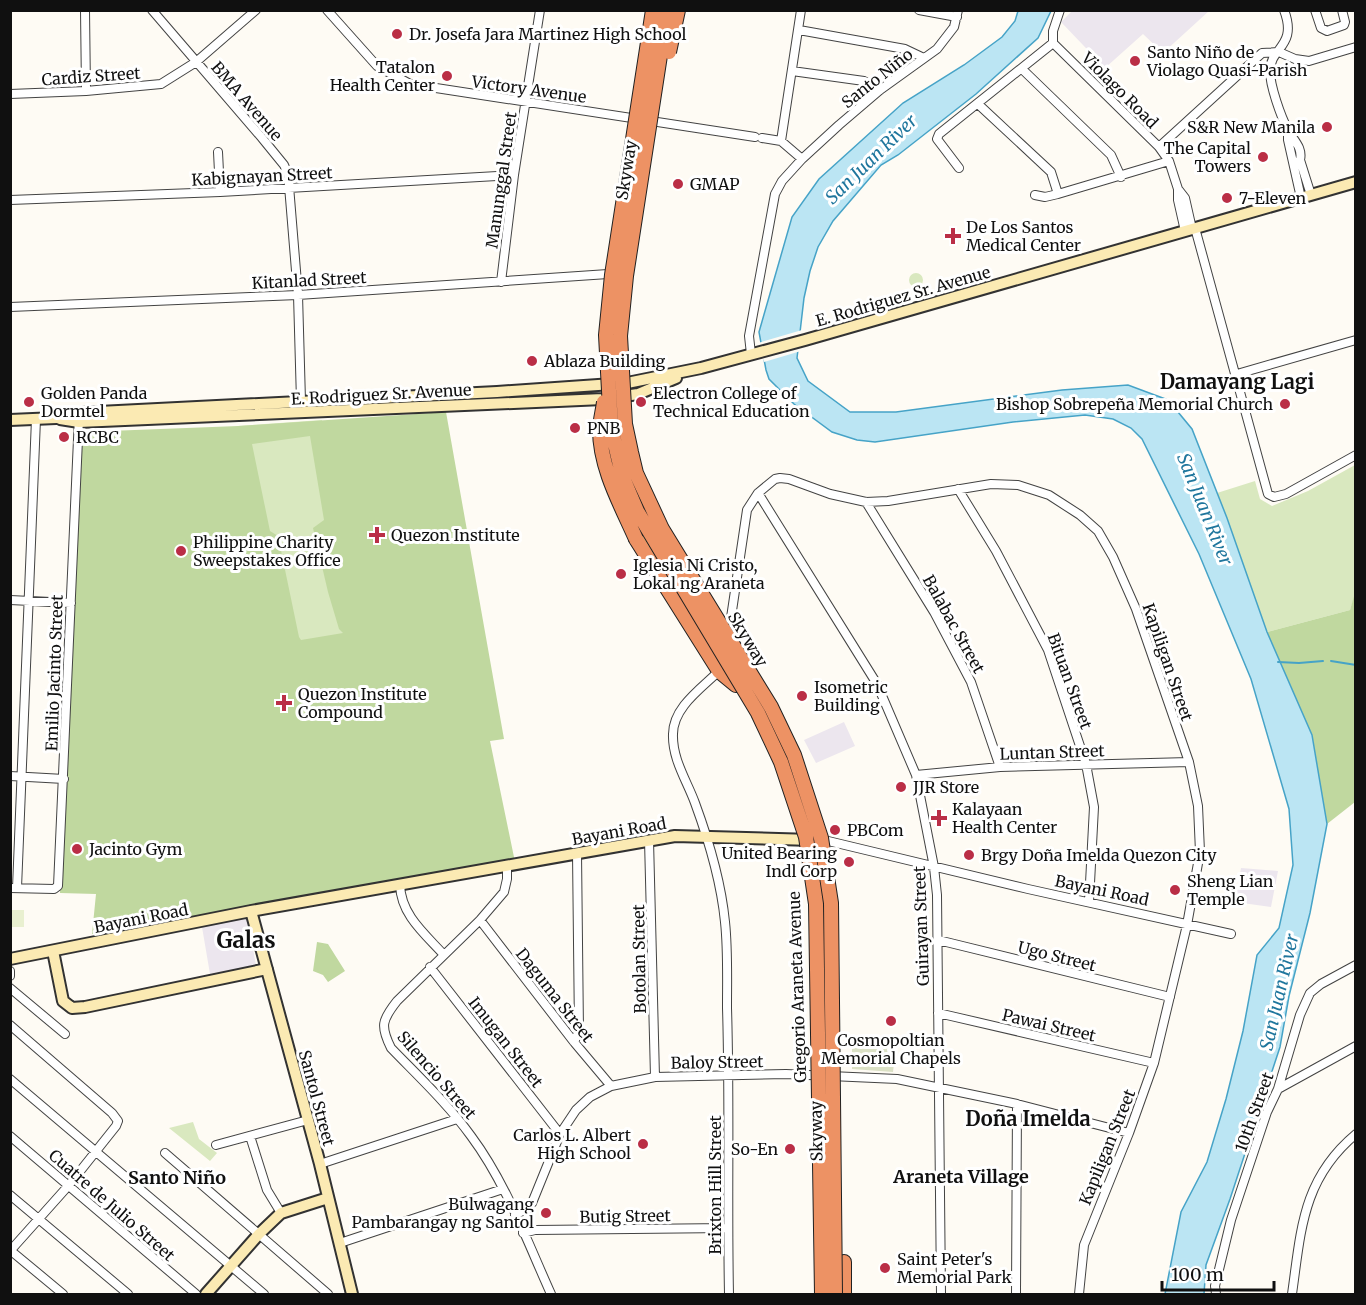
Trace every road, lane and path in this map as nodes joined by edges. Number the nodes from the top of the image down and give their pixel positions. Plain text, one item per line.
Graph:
1 (85, 10) edge
2 (152, 10) edge
3 (256, 10) edge
4 (327, 10) edge
5 (540, 10) edge
6 (644, 10) edge
7 (652, 10) edge
8 (668, 10) edge
9 (673, 10) edge
10 (678, 10) edge
11 (801, 10) edge
12 (919, 10) edge
13 (1060, 10) edge
14 (1284, 10) edge
15 (1315, 10) edge
16 (1342, 10) edge
17 (958, 14) edge
18 (799, 30) junction
19 (1053, 43) junction
20 (1356, 47) edge
21 (1279, 52) junction
22 (924, 58) junction
23 (196, 62) junction
24 (1022, 69) junction
25 (792, 71) junction
26 (880, 90) junction
27 (86, 92) junction
28 (10, 94) edge
29 (526, 101) junction
30 (978, 104) junction
31 (636, 113) junction
32 (654, 115) junction
33 (782, 141) junction
34 (1159, 147) junction
35 (218, 152) dead end
36 (802, 159) junction
37 (1169, 161) junction
38 (959, 168) dead end
39 (514, 175) junction
40 (1121, 177) junction
41 (1356, 182) edge
42 (291, 188) junction
43 (220, 192) junction
44 (1058, 194) junction
45 (1035, 195) dead end
46 (1306, 196) junction
47 (10, 200) edge
48 (1191, 229) junction
49 (608, 274) junction
50 (501, 282) junction
51 (298, 295) junction
52 (10, 308) edge
53 (1356, 340) edge
54 (756, 353) junction
55 (701, 368) junction
56 (1236, 374) junction
57 (605, 379) junction
58 (627, 383) junction
59 (628, 397) junction
60 (603, 399) junction
61 (301, 401) junction
62 (79, 418) junction
63 (36, 419) junction
64 (10, 420) edge
65 (1356, 455) edge
66 (958, 489) junction
67 (758, 493) junction
68 (866, 502) junction
69 (10, 600) edge
70 (28, 601) junction
71 (70, 603) junction
72 (729, 631) junction
73 (719, 665) junction
74 (736, 685) joint
75 (1189, 762) junction
76 (1086, 764) junction
77 (1000, 767) junction
78 (916, 775) junction
79 (10, 776) edge
80 (22, 776) junction
81 (63, 779) junction
82 (707, 836) junction
83 (804, 839) junction
84 (649, 840) junction
85 (824, 840) junction
86 (577, 853) junction
87 (507, 866) junction
88 (934, 867) junction
89 (400, 885) junction
90 (14, 888) edge
91 (1089, 902) junction
92 (251, 911) junction
93 (480, 920) junction
94 (1187, 925) junction
95 (1232, 934) dead end
96 (938, 940) junction
97 (53, 951) junction
98 (444, 955) junction
99 (10, 959) edge
100 (1356, 965) edge
101 (430, 967) junction
102 (267, 969) junction
103 (10, 971) edge
104 (10, 976) edge
105 (10, 988) edge
106 (1170, 997) junction
107 (938, 1013) junction
108 (10, 1025) edge
109 (65, 1034) dead end
110 (574, 1042) junction
111 (1356, 1046) edge
112 (1154, 1064) junction
113 (729, 1075) junction
114 (817, 1075) junction
115 (836, 1075) junction
116 (655, 1077) junction
117 (10, 1079) edge
118 (611, 1086) junction
119 (938, 1087) junction
120 (1278, 1089) junction
121 (1017, 1104) junction
122 (832, 1114) junction
123 (457, 1119) junction
124 (308, 1120) junction
125 (1129, 1133) junction
126 (560, 1134) junction
127 (1356, 1134) edge
128 (10, 1136) edge
129 (250, 1136) junction
130 (216, 1145) dead end
131 (96, 1153) junction
132 (165, 1153) dead end
133 (320, 1164) junction
134 (69, 1185) junction
135 (503, 1189) junction
136 (10, 1195) edge
137 (328, 1198) junction
138 (281, 1213) junction
139 (515, 1215) junction
140 (39, 1218) junction
141 (728, 1228) junction
142 (523, 1233) junction
143 (259, 1234) junction
144 (340, 1243) junction
145 (11, 1250) edge
146 (231, 1267) junction
147 (63, 1294) edge
148 (128, 1294) edge
149 (196, 1294) edge
150 (206, 1294) edge
151 (264, 1294) edge
152 (328, 1294) edge
153 (352, 1294) edge
154 (551, 1294) edge
155 (729, 1294) edge
156 (821, 1294) edge
157 (837, 1294) edge
158 (844, 1294) edge
159 (940, 1294) edge
160 (1016, 1294) edge
161 (1079, 1294) edge
162 (1216, 1294) edge
163 (1292, 1294) edge

1 - 27 street
2 - 23 street, BMA Avenue
3 - 23 street, Cardiz Street
4 - 29 street, Victory Avenue
5 - 29 street, Manunggal Street
6 - 31 highway, bridge
7 - 31 highway, Skyway, bridge
8 - 32 highway, Skyway, bridge
9 - 32 main road
10 - 32 highway, bridge
11 - 18 street
12 - 17 street
13 - 19 street
14 - 21 street
15 - 16 street
17 - 22 street, Santo Niño
18 - 22 street
18 - 25 street
19 - 24 street
19 - 34 street, Violago Road
20 - 21 street
21 - 34 street
21 - 46 street
22 - 26 street, Santo Niño
23 - 27 street, Cardiz Street
23 - 42 street, BMA Avenue
24 - 30 street
24 - 40 street
25 - 26 street
25 - 33 street
26 - 36 street, Santo Niño
27 - 28 street, Cardiz Street
29 - 31 street, Victory Avenue
29 - 39 street, Manunggal Street
30 - 38 street
30 - 44 street
31 - 32 street, Victory Avenue
31 - 49 main road
31 - 57 highway, Skyway, bridge
32 - 33 street, Victory Avenue
32 - 58 main road
32 - 122 highway, Skyway, bridge
33 - 36 street
34 - 37 street, Violago Road
35 - 43 street
36 - 54 street, Santo Niño
37 - 40 street
37 - 48 street, Violago Road
39 - 42 street, Kabignayan Street
39 - 50 street, Manunggal Street
40 - 44 street
41 - 46 main road, E. Rodriguez Sr. Avenue
42 - 43 street, Kabignayan Street
42 - 51 street, BMA Avenue
43 - 47 street, Kabignayan Street
44 - 45 street
46 - 48 main road, E. Rodriguez Sr. Avenue
48 - 54 main road, E. Rodriguez Sr. Avenue
48 - 56 street, Violago Road
49 - 50 street, Kitanlad Street
49 - 57 main road
50 - 51 street, Kitanlad Street
51 - 52 street, Kitanlad Street
51 - 61 street, BMA Avenue
53 - 56 street
54 - 55 main road, E. Rodriguez Sr. Avenue
55 - 58 main road, E. Rodriguez Sr. Avenue
55 - 59 main road, E. Rodriguez Sr. Avenue
56 - 65 street, Violago Road
57 - 58 main road, E. Rodriguez Sr. Avenue
57 - 60 main road
57 - 61 main road, E. Rodriguez Sr. Avenue
57 - 73 highway, bridge
57 - 156 highway, Skyway, bridge
58 - 59 main road
59 - 60 main road, E. Rodriguez Sr. Avenue
59 - 72 main road
60 - 62 main road, E. Rodriguez Sr. Avenue
60 - 73 main road
61 - 62 main road, E. Rodriguez Sr. Avenue
62 - 63 main road, E. Rodriguez Sr. Avenue
62 - 71 street, Emilio Jacinto Street
63 - 64 main road, E. Rodriguez Sr. Avenue
63 - 70 street
66 - 68 street, Kapiligan Street
66 - 75 street, Kapiligan Street
66 - 76 street, Bituan Street
67 - 68 street, Kapiligan Street
67 - 72 street
67 - 78 street, Guirayan Street
68 - 77 street, Balabac Street
69 - 70 street
70 - 71 street
70 - 80 street
71 - 81 street, Emilio Jacinto Street
72 - 85 main road
73 - 74 highway
73 - 82 street, Brixton Hill Street
74 - 83 main road, Gregorio Araneta Avenue
75 - 76 street, Luntan Street
75 - 94 street, Kapiligan Street
76 - 77 street, Luntan Street
76 - 91 street, Bituan Street
77 - 78 street, Luntan Street
78 - 88 street, Guirayan Street
79 - 80 street
80 - 81 street
80 - 90 street
81 - 90 street, Emilio Jacinto Street
82 - 83 main road, Bayani Road
82 - 84 main road, Bayani Road
82 - 113 street, Brixton Hill Street
83 - 85 main road, Bayani Road
83 - 114 main road, Gregorio Araneta Avenue
84 - 86 main road, Bayani Road
84 - 116 street, Botolan Street
85 - 88 street, Bayani Road
85 - 115 main road
86 - 87 main road, Bayani Road
86 - 110 street
87 - 89 main road, Bayani Road
87 - 93 street, Silencio Street
88 - 91 street, Bayani Road
88 - 96 street, Guirayan Street
89 - 92 main road, Bayani Road
89 - 98 street
91 - 94 street, Bayani Road
92 - 97 main road, Bayani Road
92 - 102 main road, Santol Street
93 - 98 street, Silencio Street
93 - 110 street, Daguma Street
94 - 95 street, Bayani Road
94 - 106 street, Kapiligan Street
96 - 106 street, Ugo Street
96 - 107 street, Guirayan Street
97 - 99 main road, Bayani Road
97 - 102 main road
98 - 101 street, Silencio Street
100 - 120 street, 10th Street
101 - 123 street, Silencio Street
101 - 126 street, Imugan Street
102 - 124 main road, Santol Street
103 - 104 street
105 - 109 street
106 - 112 street, Kapiligan Street
107 - 112 street, Pawai Street
107 - 119 street, Guirayan Street
108 - 131 street
110 - 118 street, Daguma Street
111 - 120 street
112 - 125 street, Kapiligan Street
113 - 114 street, Baloy Street
113 - 116 street, Baloy Street
113 - 141 street, Brixton Hill Street
114 - 115 street, Baloy Street
114 - 156 main road, Gregorio Araneta Avenue
115 - 119 street, Baloy Street
115 - 157 main road
116 - 118 street, Baloy Street
117 - 131 street
118 - 126 street, Baloy Street
119 - 121 street, Baloy Street
119 - 159 street, Guirayan Street
120 - 162 street, 10th Street
121 - 125 street, Baloy Street
121 - 160 street
122 - 157 highway, Skyway, bridge
122 - 158 highway, bridge
123 - 133 street
123 - 135 street, Silencio Street
124 - 129 street
124 - 133 main road, Santol Street
125 - 161 street, Kapiligan Street
126 - 139 street, Baloy Street
127 - 163 street
128 - 134 street, Cuatre de Julio Street
129 - 130 street
129 - 138 street
131 - 134 street
131 - 146 street
132 - 143 street
133 - 137 main road, Santol Street
134 - 140 street
134 - 149 street, Cuatre de Julio Street
135 - 139 street, Silencio Street
135 - 144 street
136 - 140 street
137 - 138 main road
137 - 144 main road, Santol Street
138 - 143 main road
139 - 142 street, Silencio Street
140 - 145 street
140 - 148 street
141 - 142 street, Butig Street
141 - 155 street, Brixton Hill Street
142 - 154 street, Silencio Street
143 - 146 main road
143 - 152 street
144 - 153 main road, Santol Street
145 - 147 street
146 - 150 main road
146 - 151 street

